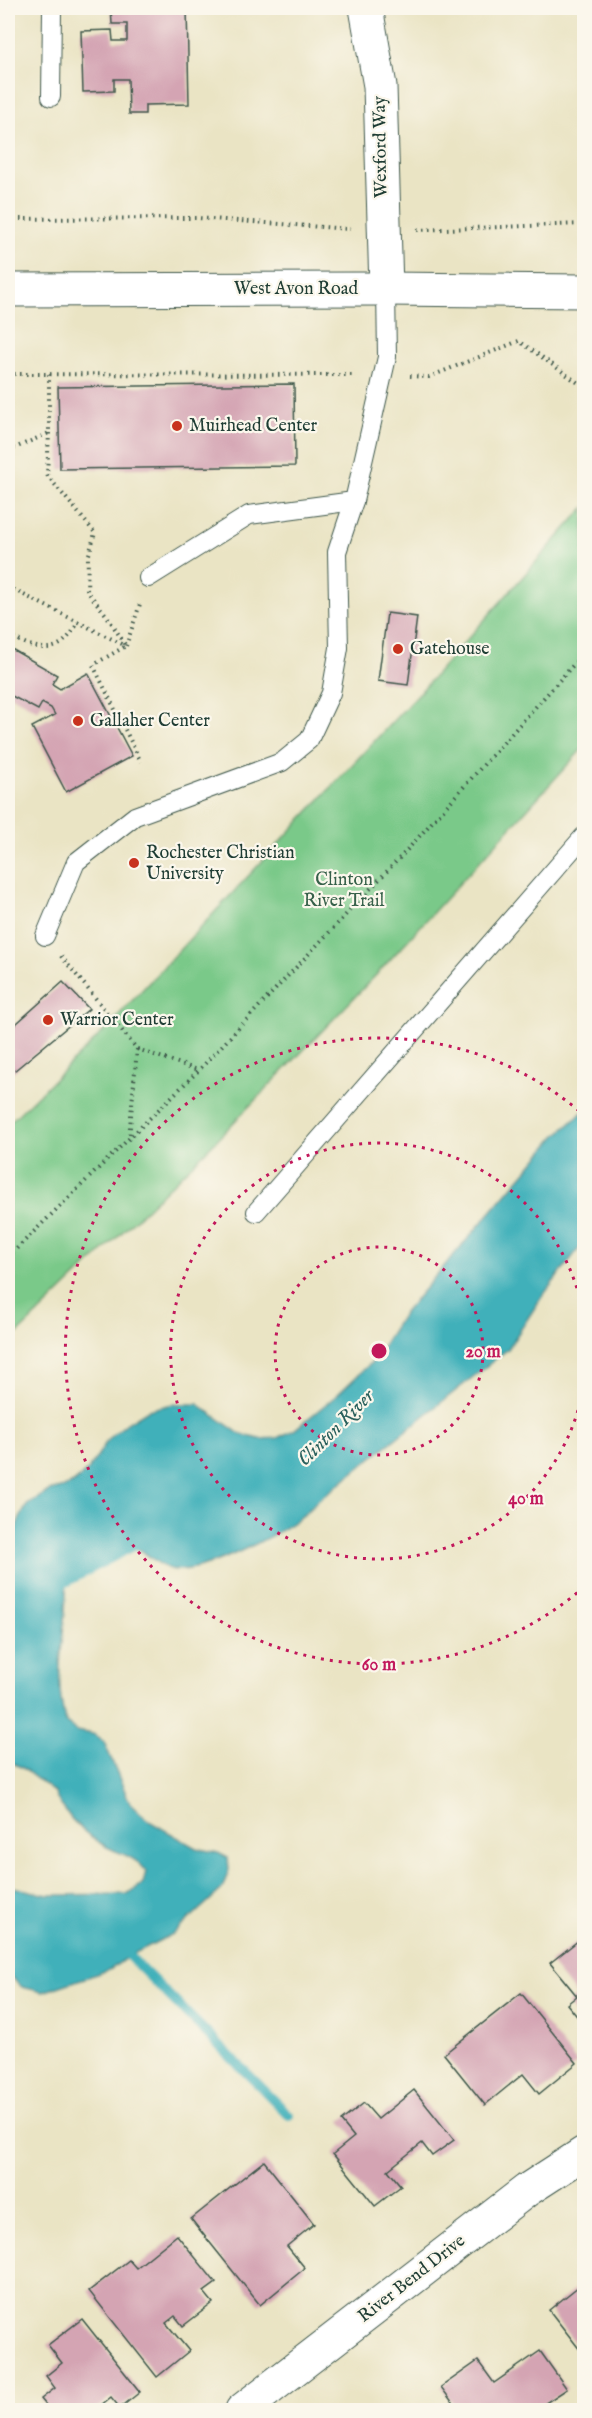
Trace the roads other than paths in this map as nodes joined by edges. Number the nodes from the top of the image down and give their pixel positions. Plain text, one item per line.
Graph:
1 (52, 8) edge
2 (366, 8) edge
3 (51, 97) dead end
4 (386, 289) junction
5 (8, 290) edge
6 (585, 291) edge
7 (354, 501) junction
8 (148, 578) road end
9 (585, 836) edge
10 (45, 936) road end
11 (256, 1212) dead end
12 (585, 2153) edge
13 (242, 2410) edge

1 - 3 lane
2 - 4 street, Wexford Way
4 - 5 street, West Avon Road
4 - 6 street, West Avon Road
4 - 7 lane
7 - 8 lane
7 - 10 lane
9 - 11 lane
12 - 13 street, River Bend Drive

